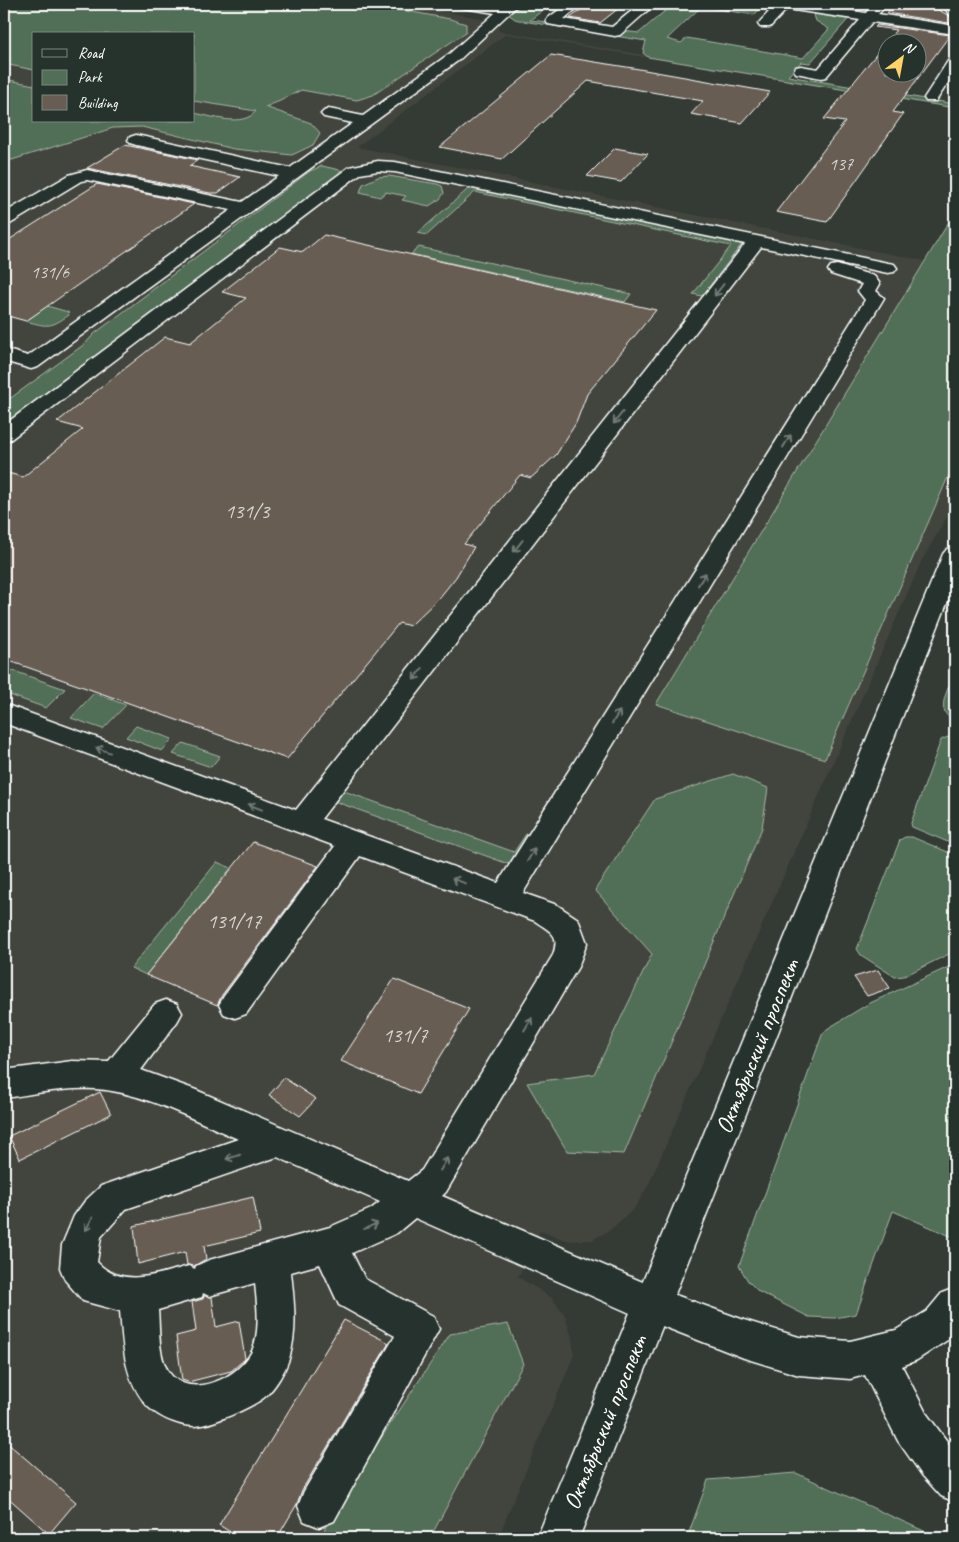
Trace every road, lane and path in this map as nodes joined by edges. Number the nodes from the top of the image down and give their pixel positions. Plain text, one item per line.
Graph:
1 (464, 4) edge
2 (576, 4) edge
3 (648, 4) edge
4 (783, 4) edge
5 (955, 6) edge
6 (508, 7) edge
7 (955, 12) edge
8 (873, 13) junction
9 (765, 24) dead end
10 (955, 30) edge
11 (955, 61) edge
12 (801, 70) dead end
13 (931, 98) dead end
14 (329, 114) dead end
15 (365, 122) junction
16 (136, 140) dead end
17 (317, 157) junction
18 (364, 167) junction
19 (293, 174) junction
20 (244, 208) junction
21 (4, 220) edge
22 (753, 246) junction
23 (888, 268) dead end
24 (9, 362) edge
25 (4, 436) edge
26 (955, 554) edge
27 (4, 713) edge
28 (301, 824) junction
29 (353, 843) junction
30 (505, 897) junction
31 (235, 1005) dead end
32 (166, 1013) dead end
33 (115, 1079) junction
34 (4, 1084) edge
35 (279, 1142) junction
36 (412, 1199) junction
37 (330, 1244) junction
38 (271, 1262) junction
39 (138, 1297) junction
40 (652, 1304) junction
41 (955, 1306) edge
42 (874, 1354) junction
43 (955, 1482) edge
44 (318, 1506) dead end
45 (558, 1538) edge

1 - 6 main road
2 - 3 main road
4 - 8 main road
4 - 9 main road
5 - 7 main road
6 - 15 main road
8 - 10 main road
8 - 12 main road
11 - 13 main road
14 - 15 main road
15 - 17 main road
16 - 19 main road
17 - 18 main road
17 - 19 main road
18 - 22 main road
18 - 25 main road
19 - 20 main road
20 - 21 main road
20 - 24 main road
22 - 23 main road
22 -> 28 main road
30 -> 22 main road
26 - 40 main road, Октябрьский проспект
28 -> 27 main road
28 - 29 main road
30 -> 29 main road
29 - 31 main road
36 -> 30 main road
32 - 33 main road
33 - 34 main road
33 - 35 main road
35 - 36 main road
35 -> 39 main road
37 -> 36 main road
36 - 40 main road
37 - 38 main road
37 - 44 main road
38 - 39 main road
38 - 39 main road
40 - 42 main road
40 - 45 main road, Октябрьский проспект
41 - 42 main road
42 - 43 main road

